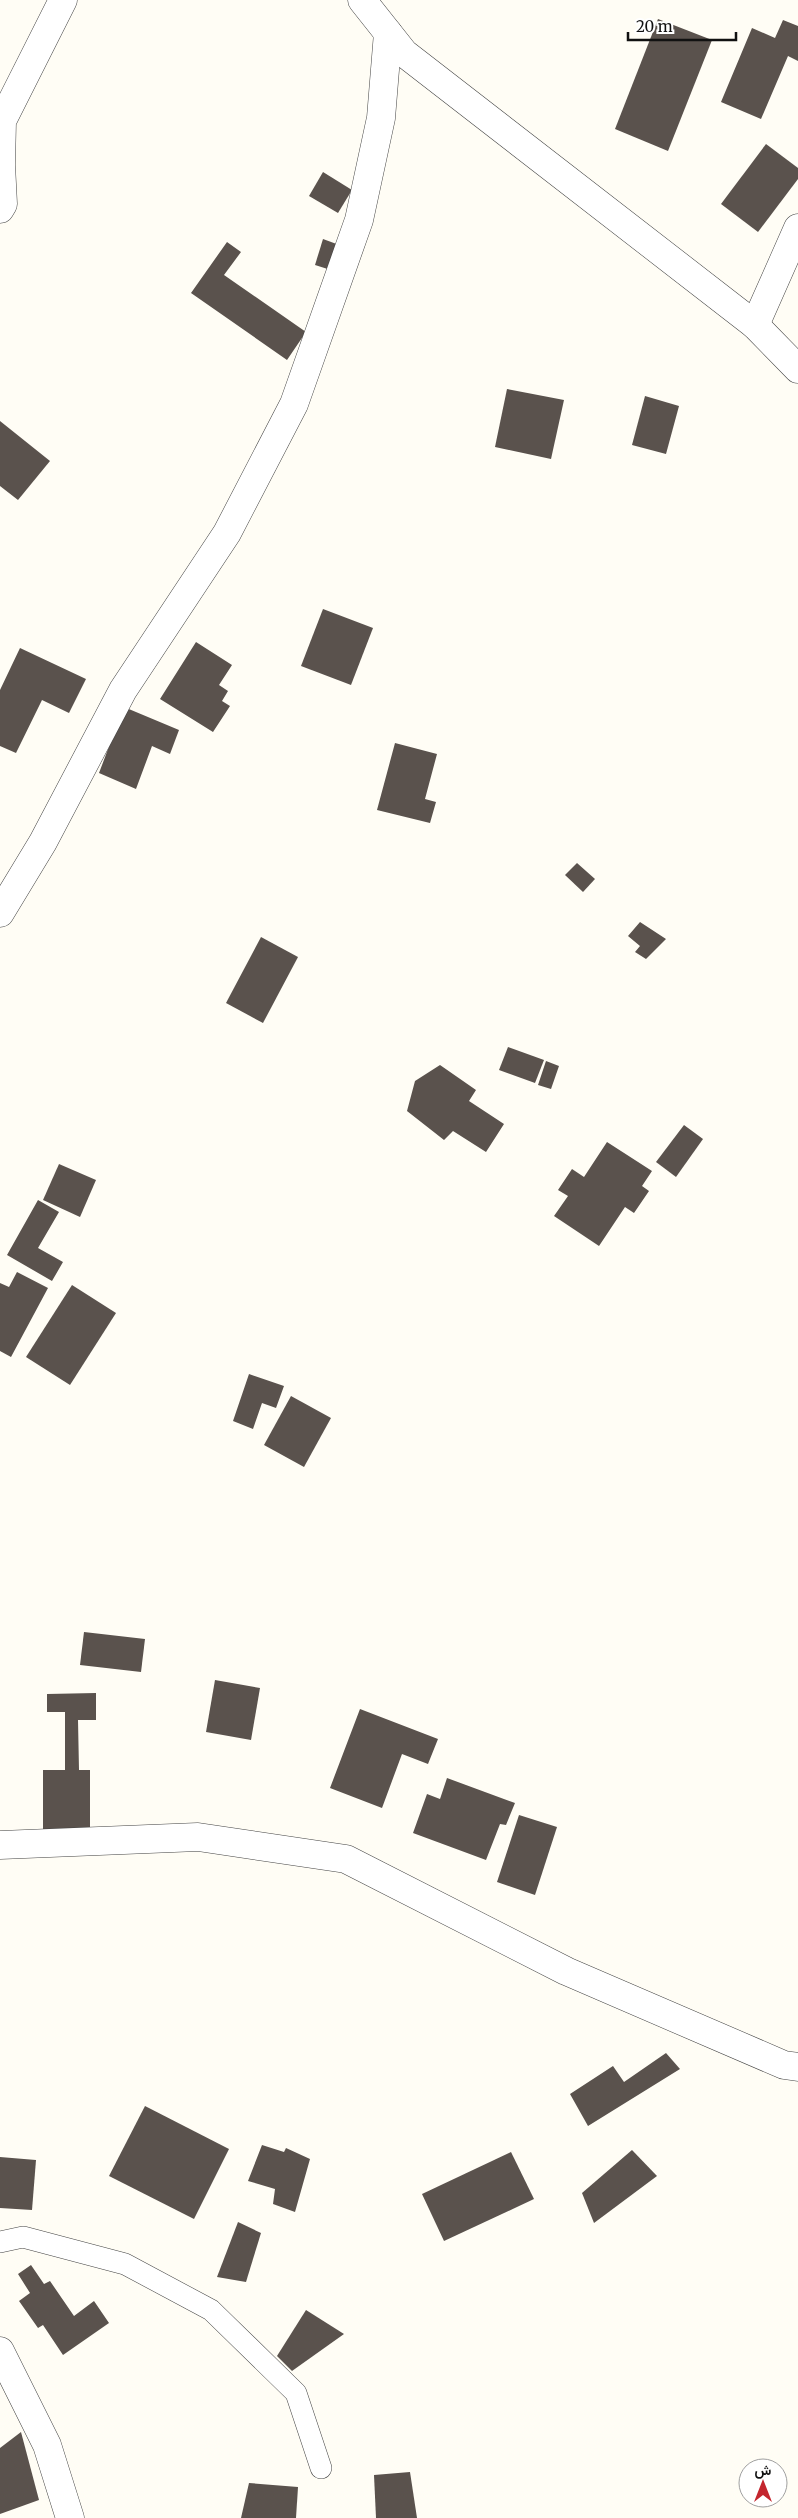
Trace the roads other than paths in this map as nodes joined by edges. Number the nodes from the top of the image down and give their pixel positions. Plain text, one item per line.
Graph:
1 (63, 0) edge
2 (362, 0) edge
3 (388, 33) junction
4 (0, 209) edge
5 (798, 228) edge
6 (755, 325) junction
7 (798, 369) edge
8 (0, 913) edge
9 (0, 1845) edge
10 (798, 2066) edge
11 (0, 2242) edge
12 (0, 2351) edge
13 (321, 2468) dead end
14 (70, 2518) edge

1 - 4 street
2 - 3 street
3 - 6 street
3 - 8 street
5 - 6 street
6 - 7 street
9 - 10 street
11 - 13 lane
12 - 14 street

